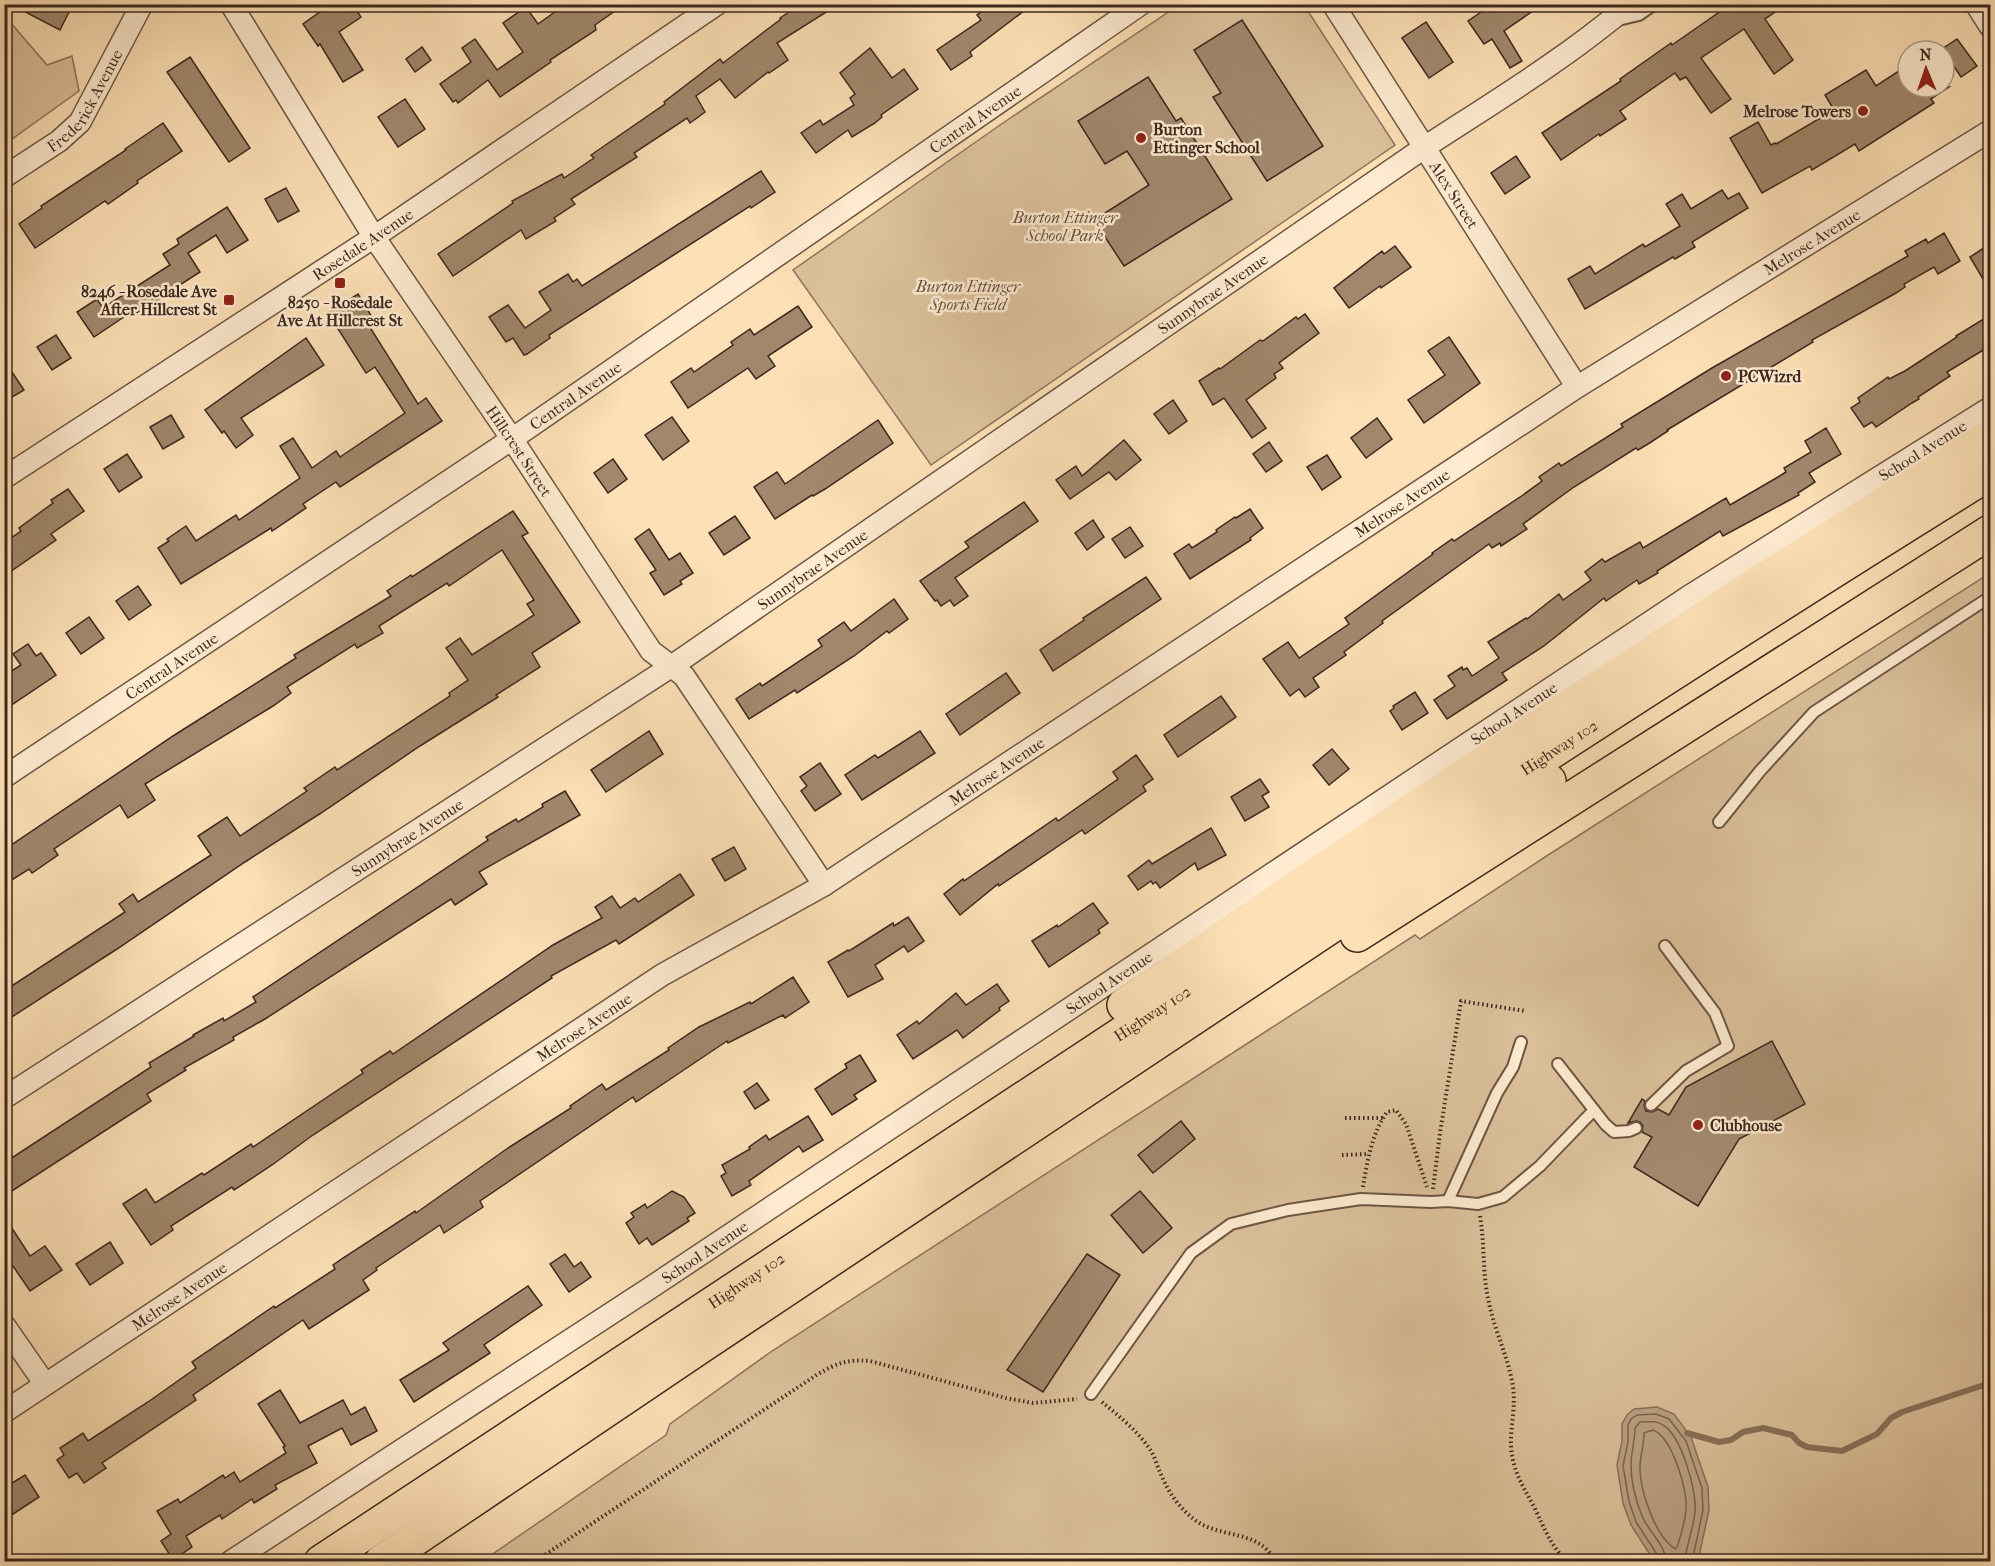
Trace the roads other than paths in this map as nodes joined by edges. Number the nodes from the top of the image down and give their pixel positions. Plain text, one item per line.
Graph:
1 (142, 4) edge
2 (231, 4) edge
3 (717, 4) edge
4 (1141, 4) edge
5 (1333, 4) edge
6 (1630, 4) edge
7 (1655, 4) edge
8 (1976, 4) edge
9 (1609, 22) junction
10 (1990, 26) edge
11 (1990, 130) edge
12 (1425, 147) junction
13 (4, 177) edge
14 (374, 237) junction
15 (1577, 387) junction
16 (1990, 408) edge
17 (1990, 437) edge
18 (512, 439) junction
19 (1990, 473) edge
20 (4, 478) edge
21 (1990, 500) edge
22 (1990, 532) edge
23 (1990, 597) edge
24 (672, 666) junction
25 (4, 777) edge
26 (1719, 822) dead end
27 (824, 885) junction
28 (1665, 946) dead end
29 (1521, 1042) dead end
30 (1558, 1064) dead end
31 (4, 1098) edge
32 (1651, 1104) dead end
33 (1059, 1108) junction
34 (1594, 1110) junction
35 (1636, 1128) dead end
36 (1448, 1201) junction
37 (793, 1249) junction
38 (4, 1325) edge
39 (45, 1384) junction
40 (1091, 1394) road end
41 (4, 1412) edge
42 (230, 1562) edge
43 (321, 1562) edge
44 (381, 1562) edge

1 - 13 street, Frederick Avenue
2 - 14 street, Hillcrest Street
3 - 14 street, Rosedale Avenue
4 - 18 street, Central Avenue
5 - 12 street, Alex Street
6 - 9 street, Sunnybrae Avenue
7 - 9 lane, Sunnybrae Avenue
8 - 10 street
9 - 12 street, Sunnybrae Avenue
11 - 15 street, Melrose Avenue
12 - 15 street, Alex Street
12 - 24 street, Sunnybrae Avenue
14 - 18 street, Hillcrest Street
14 - 20 street, Rosedale Avenue
15 - 27 street, Melrose Avenue
16 - 42 street, School Avenue
17 - 37 highway
18 - 24 street, Hillcrest Street
18 - 25 street, Central Avenue
19 - 37 highway, Highway 102
21 - 33 highway, Highway 102
22 - 33 highway
23 - 26 lane
24 - 27 street, Hillcrest Street
24 - 31 street, Sunnybrae Avenue
27 - 39 street, Melrose Avenue
28 - 32 lane
29 - 36 lane
30 - 34 lane
33 - 44 highway, Highway 102
34 - 35 lane
34 - 36 lane
36 - 40 lane
37 - 43 highway, Highway 102
38 - 39 street
39 - 41 street, Melrose Avenue

